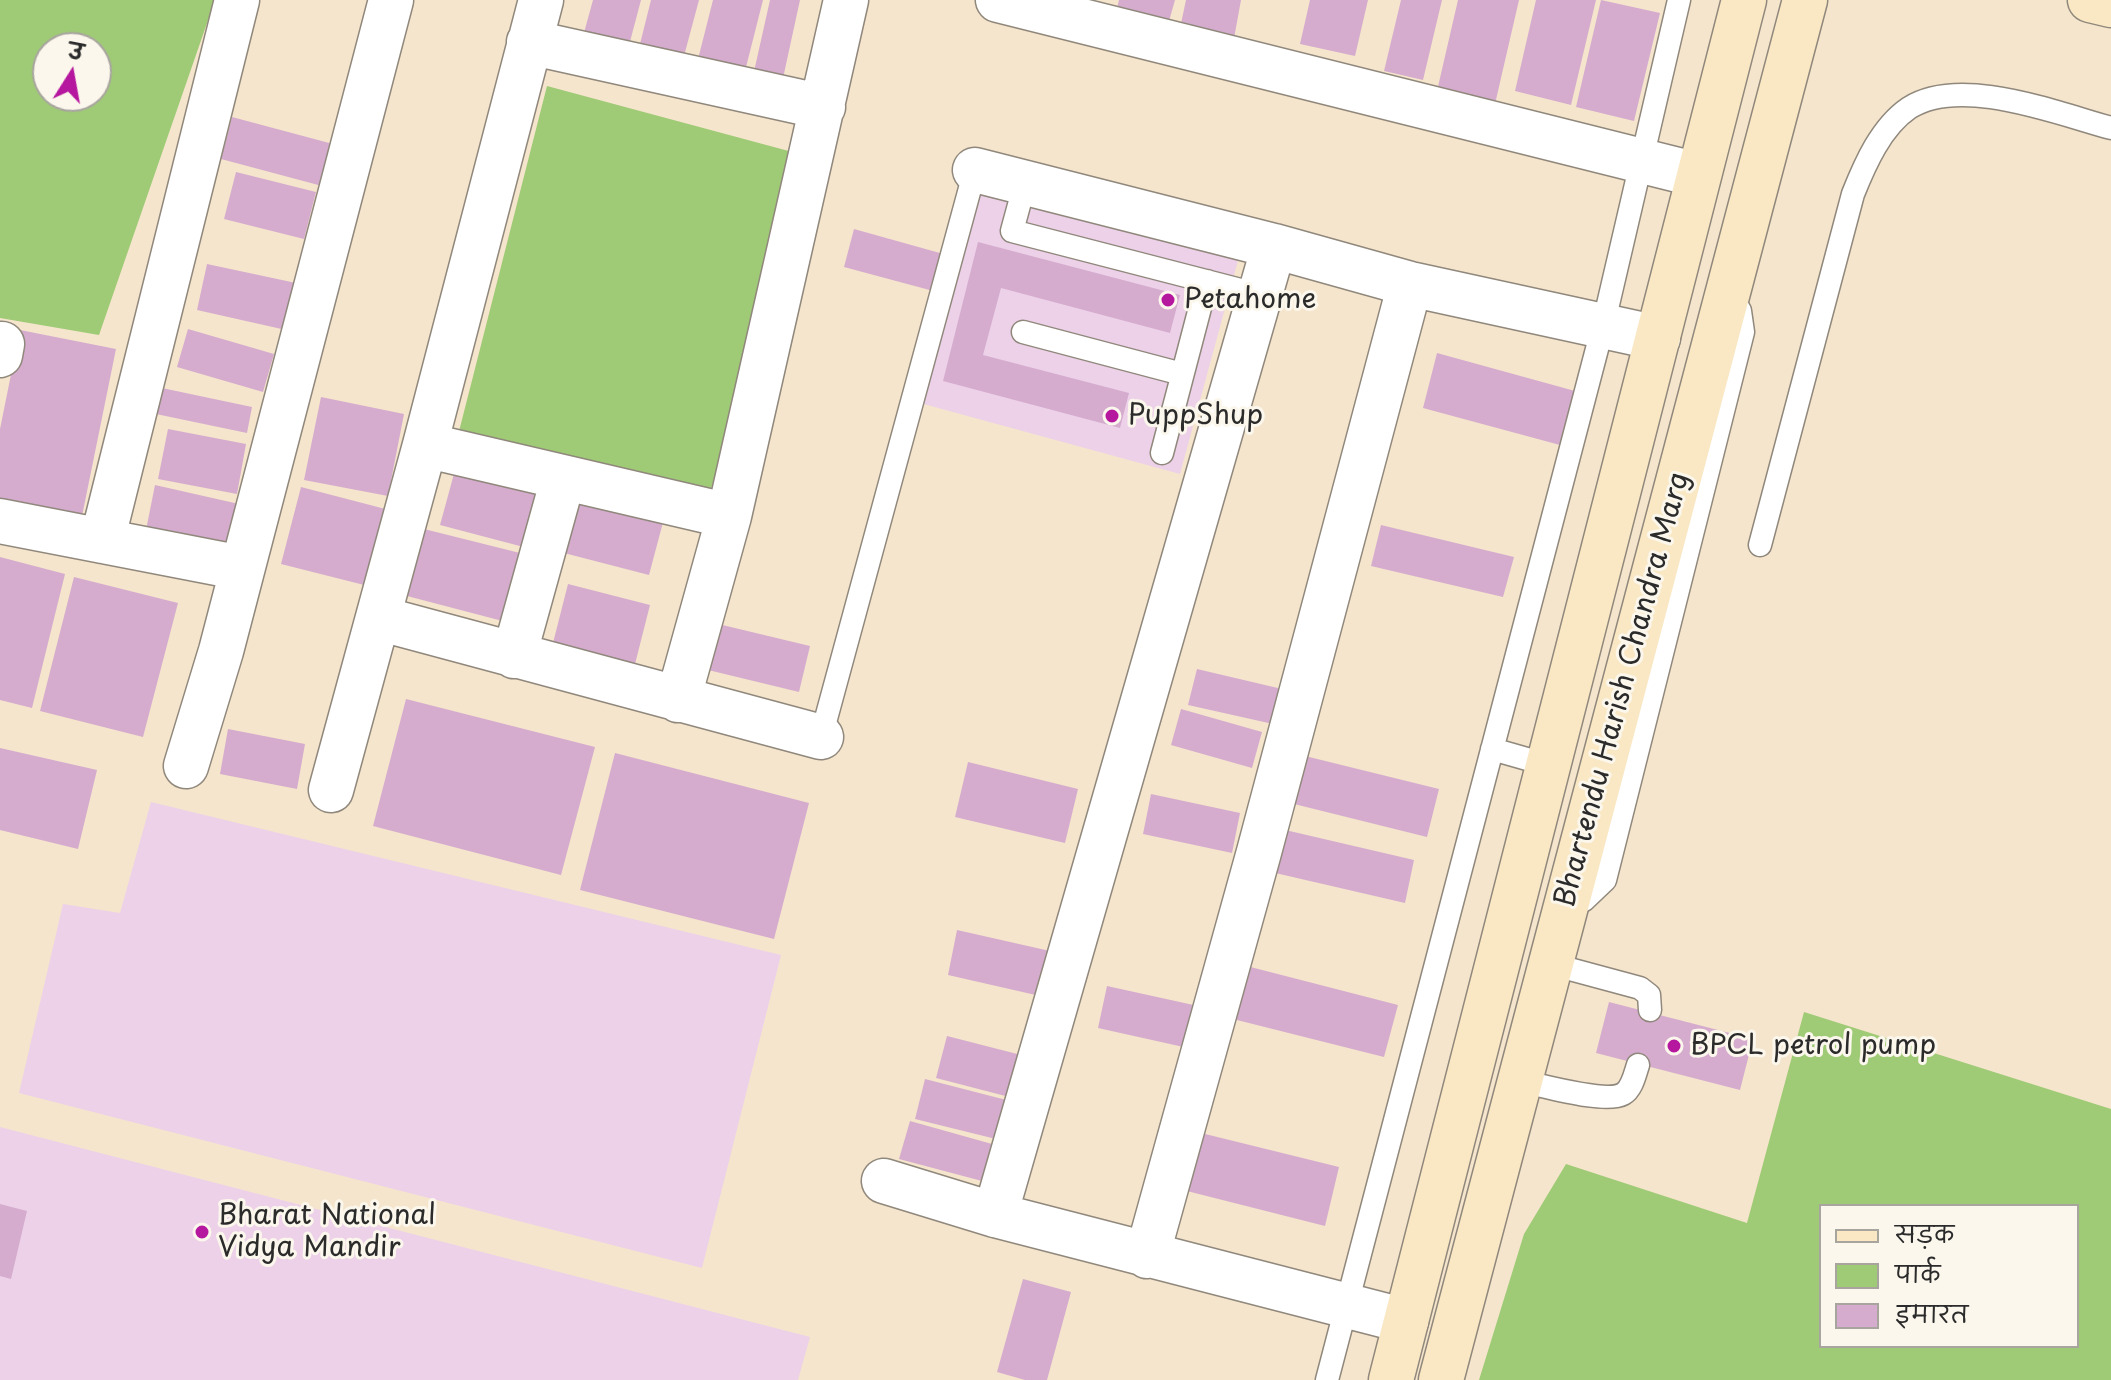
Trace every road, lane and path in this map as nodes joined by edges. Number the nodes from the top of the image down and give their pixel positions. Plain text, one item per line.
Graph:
1 (237, 0) edge
2 (391, 0) edge
3 (541, 0) edge
4 (846, 0) edge
5 (998, 0) edge
6 (1679, 0) edge
7 (1744, 0) edge
8 (1805, 0) edge
9 (2090, 0) edge
10 (2111, 5) edge
11 (529, 42) junction
12 (823, 107) junction
13 (2111, 128) edge
14 (1643, 161) junction
15 (975, 170) joint
16 (1698, 175) junction
17 (1025, 183) junction
18 (1274, 246) junction
19 (1207, 281) junction
20 (1410, 284) junction
21 (1260, 295) junction
22 (1603, 326) junction
23 (1023, 332) dead end
24 (1658, 338) junction
25 (1182, 374) junction
26 (425, 445) junction
27 (1162, 453) dead end
28 (563, 479) junction
29 (729, 516) junction
30 (0, 521) edge
31 (102, 541) junction
32 (1760, 545) dead end
33 (242, 568) junction
34 (378, 618) junction
35 (514, 656) junction
36 (678, 700) junction
37 (821, 737) joint
38 (1492, 749) junction
39 (1548, 765) junction
40 (186, 766) dead end
41 (331, 790) dead end
42 (1551, 964) junction
43 (1650, 1010) dead end
44 (1638, 1065) dead end
45 (1520, 1081) junction
46 (884, 1181) dead end
47 (995, 1215) junction
48 (1147, 1256) junction
49 (1346, 1306) junction
50 (1406, 1321) junction
51 (1327, 1380) edge
52 (1391, 1380) edge
53 (1441, 1380) edge

1 - 31 street
2 - 33 street
3 - 11 street
4 - 12 street
5 - 14 street
6 - 14 lane
7 - 16 main road, Bhartendu Harish Chandra Marg
8 - 42 main road, Bhartendu Harish Chandra Marg
9 - 10 main road
11 - 12 street
11 - 26 street
12 - 29 street
13 - 32 lane
14 - 16 street
14 - 22 lane
15 - 17 street
15 - 37 lane
16 - 24 main road, Bhartendu Harish Chandra Marg
17 - 18 street
17 - 19 lane
18 - 20 street
18 - 21 street
19 - 21 lane
19 - 25 lane
20 - 22 street
20 - 48 street
21 - 47 street
22 - 24 street
22 - 38 lane
23 - 25 lane
24 - 39 main road, Bhartendu Harish Chandra Marg
25 - 27 lane
26 - 28 street
26 - 34 street
28 - 29 street
28 - 35 street
29 - 36 street
30 - 31 street
31 - 33 street
33 - 40 street
34 - 35 street
34 - 41 street
35 - 36 street
36 - 37 street
38 - 39 lane
38 - 49 lane
39 - 50 main road, Bhartendu Harish Chandra Marg
42 - 43 lane
42 - 45 main road, Bhartendu Harish Chandra Marg
44 - 45 lane
45 - 53 main road, Bhartendu Harish Chandra Marg
46 - 47 street
47 - 48 street
48 - 49 street
49 - 50 street
49 - 51 lane
50 - 52 main road, Bhartendu Harish Chandra Marg

